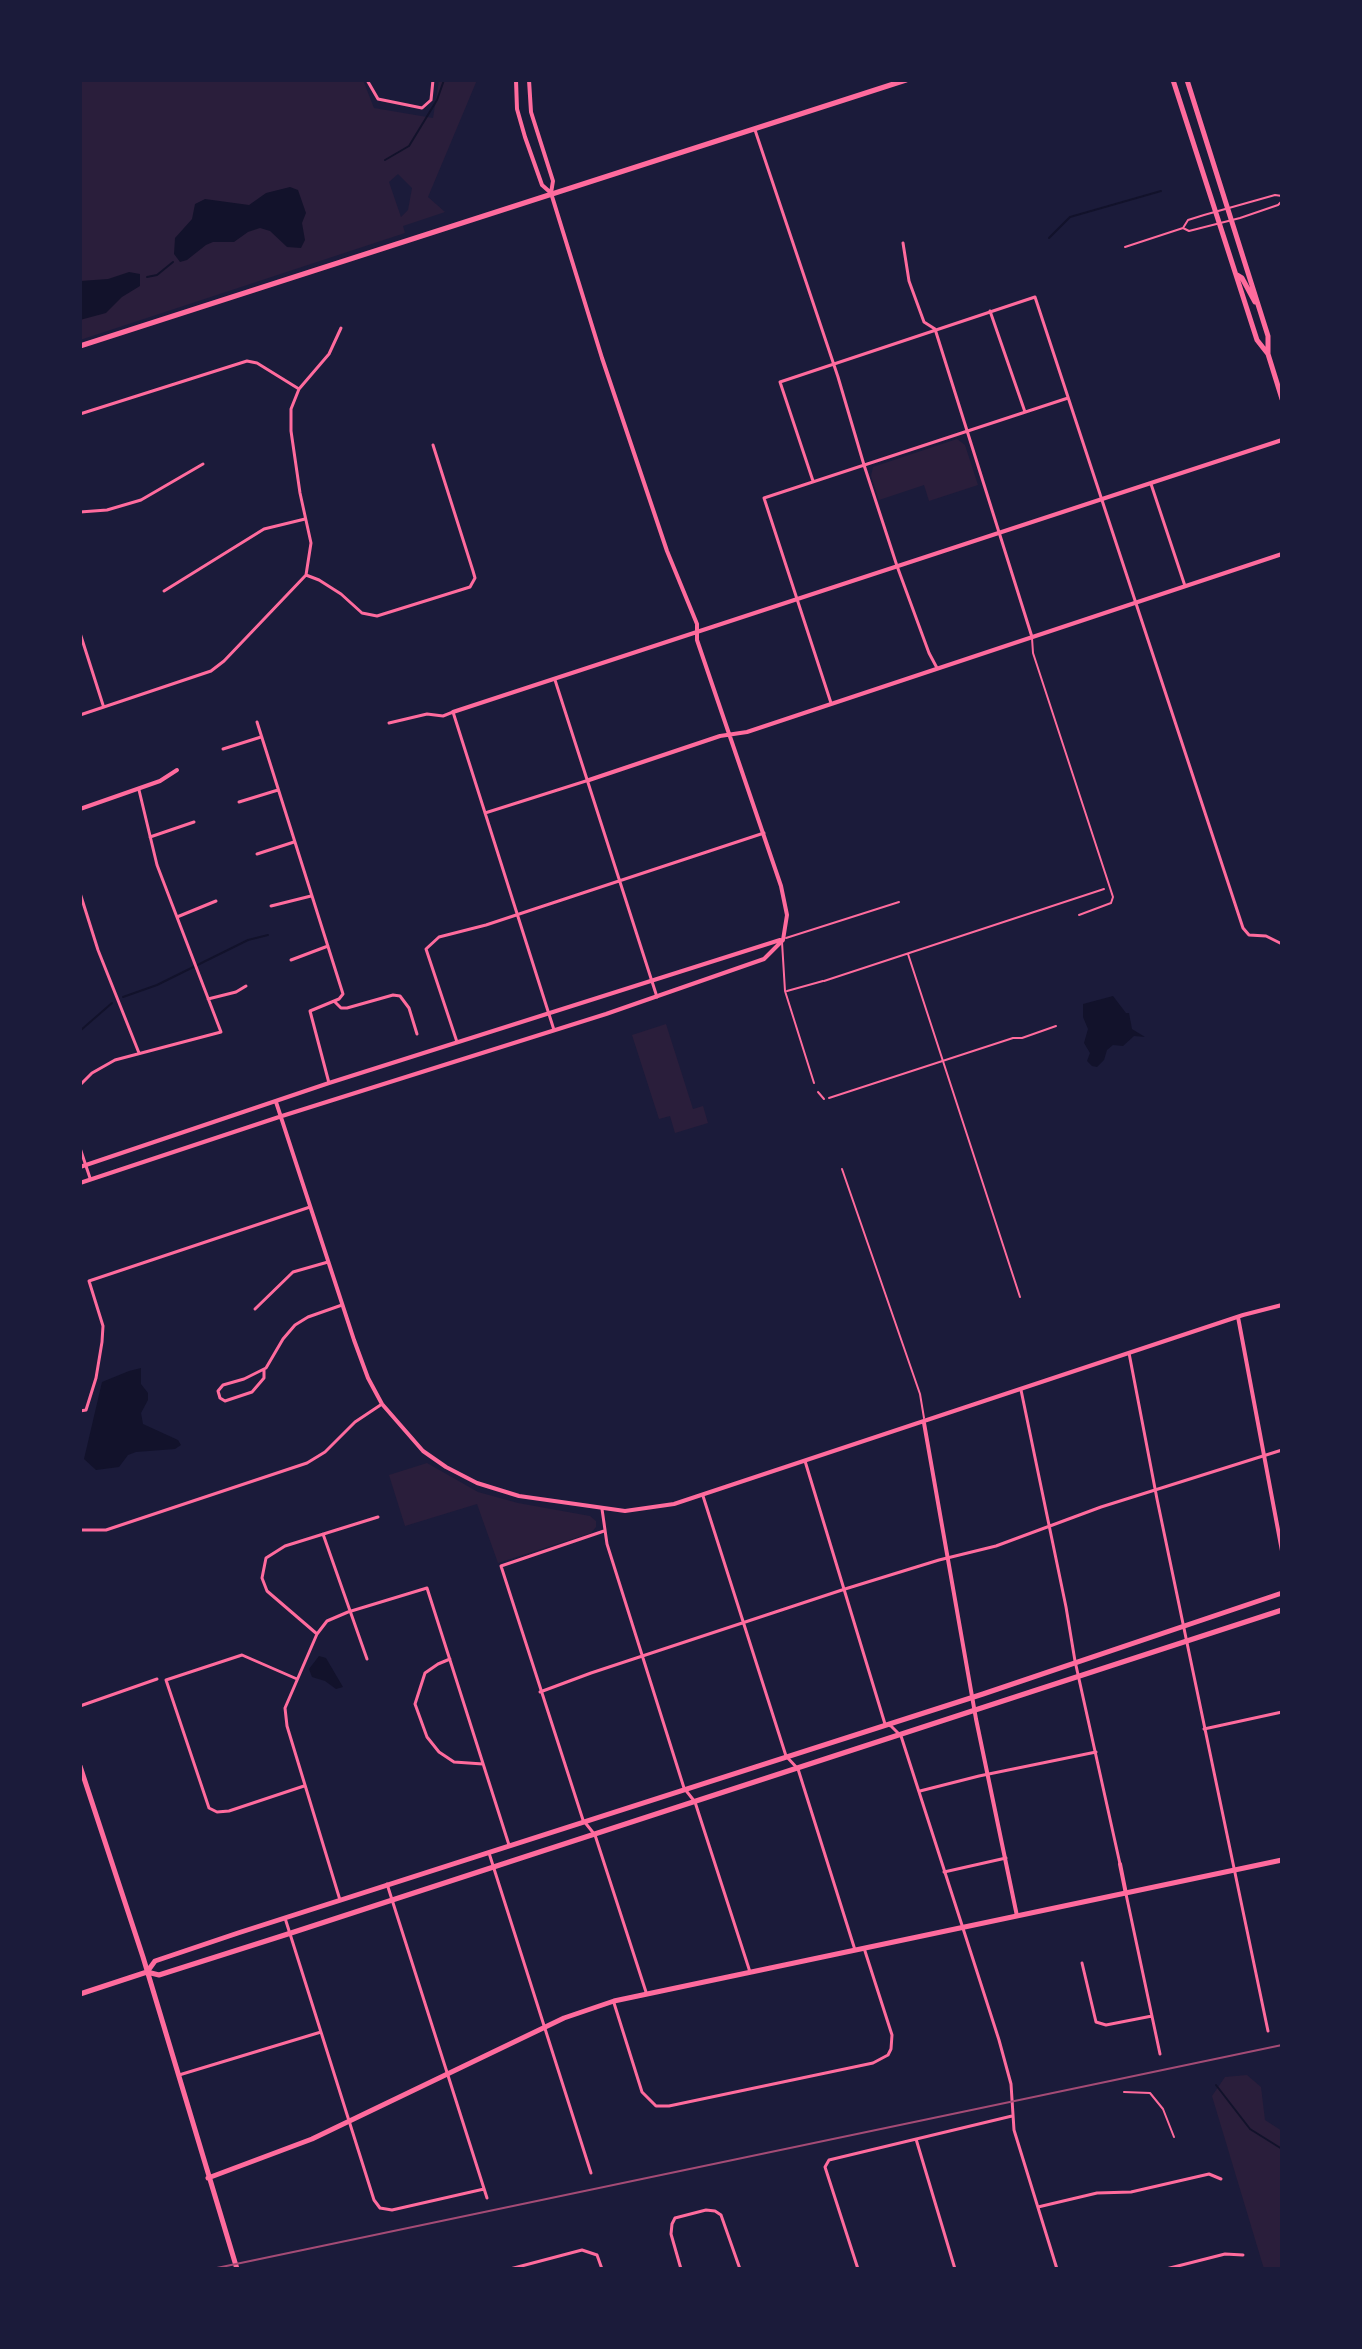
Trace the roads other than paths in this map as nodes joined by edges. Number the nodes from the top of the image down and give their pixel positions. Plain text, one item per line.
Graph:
1 (367, 80) edge
2 (433, 80) edge
3 (516, 80) edge
4 (529, 80) edge
5 (906, 80) edge
6 (1173, 80) edge
7 (1187, 80) edge
8 (887, 83) edge
9 (755, 129) junction
10 (1190, 132) junction
11 (1207, 143) junction
12 (551, 193) junction
13 (1282, 196) edge
14 (1282, 201) edge
15 (1227, 209) junction
16 (1216, 212) junction
17 (1230, 220) junction
18 (1219, 222) junction
19 (1183, 228) junction
20 (903, 243) dead end
21 (1125, 247) dead end
22 (1236, 275) junction
23 (1258, 306) junction
24 (990, 311) junction
25 (341, 328) dead end
26 (935, 329) junction
27 (80, 346) edge
28 (1268, 354) junction
29 (833, 362) junction
30 (299, 389) junction
31 (1068, 398) junction
32 (1282, 399) edge
33 (1025, 412) junction
34 (80, 414) edge
35 (968, 430) junction
36 (1282, 440) edge
37 (433, 445) dead end
38 (203, 464) dead end
39 (864, 465) junction
40 (813, 481) junction
41 (1151, 483) junction
42 (1100, 500) junction
43 (80, 512) edge
44 (306, 519) junction
45 (1001, 533) junction
46 (1282, 554) edge
47 (897, 566) junction
48 (306, 575) junction
49 (1185, 586) junction
50 (164, 591) dead end
51 (796, 599) junction
52 (1134, 603) junction
53 (697, 632) junction
54 (80, 633) edge
55 (1032, 637) junction
56 (937, 668) junction
57 (555, 680) junction
58 (831, 703) junction
59 (104, 707) junction
60 (453, 712) junction
61 (80, 715) edge
62 (257, 722) dead end
63 (389, 723) dead end
64 (729, 734) junction
65 (261, 737) junction
66 (223, 749) dead end
67 (177, 770) dead end
68 (589, 780) junction
69 (139, 790) junction
70 (278, 790) junction
71 (239, 802) dead end
72 (80, 809) edge
73 (484, 813) junction
74 (194, 822) dead end
75 (764, 833) junction
76 (150, 837) junction
77 (294, 842) junction
78 (257, 854) dead end
79 (619, 881) junction
80 (1104, 889) dead end
81 (80, 893) edge
82 (311, 896) junction
83 (216, 901) dead end
84 (899, 902) dead end
85 (271, 906) dead end
86 (517, 915) junction
87 (1079, 915) dead end
88 (177, 917) junction
89 (783, 940) junction
90 (1282, 944) edge
91 (328, 946) junction
92 (908, 954) junction
93 (291, 960) dead end
94 (651, 982) junction
95 (246, 986) dead end
96 (785, 991) junction
97 (657, 997) junction
98 (208, 999) junction
99 (334, 1001) junction
100 (548, 1014) junction
101 (1056, 1026) dead end
102 (554, 1030) junction
103 (417, 1034) dead end
104 (458, 1043) junction
105 (139, 1053) junction
106 (943, 1061) junction
107 (329, 1083) junction
108 (814, 1083) dead end
109 (80, 1085) edge
110 (818, 1092) dead end
111 (829, 1098) dead end
112 (824, 1099) dead end
113 (276, 1102) junction
114 (282, 1116) junction
115 (80, 1148) edge
116 (83, 1166) edge
117 (842, 1169) dead end
118 (90, 1179) junction
119 (80, 1183) edge
120 (310, 1207) junction
121 (328, 1262) junction
122 (1020, 1297) dead end
123 (342, 1305) junction
124 (1282, 1305) edge
125 (255, 1309) dead end
126 (1237, 1317) junction
127 (1129, 1353) junction
128 (264, 1369) junction
129 (1021, 1390) junction
130 (382, 1404) junction
131 (80, 1411) edge
132 (924, 1423) junction
133 (1282, 1450) edge
134 (1262, 1456) junction
135 (805, 1461) junction
136 (1155, 1492) junction
137 (703, 1496) junction
138 (602, 1509) junction
139 (378, 1517) dead end
140 (1050, 1525) junction
141 (80, 1530) edge
142 (604, 1531) junction
143 (323, 1534) junction
144 (1282, 1551) edge
145 (948, 1558) junction
146 (845, 1589) junction
147 (1282, 1593) edge
148 (1282, 1610) edge
149 (348, 1612) junction
150 (744, 1624) junction
151 (1183, 1626) junction
152 (317, 1634) junction
153 (1186, 1642) junction
154 (642, 1656) junction
155 (367, 1659) dead end
156 (450, 1659) junction
157 (1075, 1661) junction
158 (1079, 1677) junction
159 (157, 1679) dead end
160 (297, 1679) junction
161 (540, 1692) junction
162 (972, 1696) junction
163 (80, 1706) edge
164 (975, 1711) junction
165 (1282, 1712) edge
166 (885, 1724) junction
167 (1204, 1729) junction
168 (901, 1736) junction
169 (1096, 1752) junction
170 (786, 1756) junction
171 (483, 1764) junction
172 (80, 1766) edge
173 (798, 1769) junction
174 (988, 1774) junction
175 (83, 1784) edge
176 (305, 1786) junction
177 (684, 1788) junction
178 (920, 1791) junction
179 (695, 1802) junction
180 (583, 1820) junction
181 (595, 1835) junction
182 (509, 1845) junction
183 (488, 1852) junction
184 (524, 1857) junction
185 (1006, 1858) junction
186 (1282, 1860) edge
187 (1120, 1864) joint
188 (493, 1867) junction
189 (1235, 1870) junction
190 (944, 1872) junction
191 (387, 1884) junction
192 (1126, 1894) junction
193 (392, 1899) junction
194 (340, 1900) junction
195 (356, 1912) junction
196 (1018, 1917) junction
197 (285, 1918) junction
198 (963, 1929) junction
199 (291, 1933) junction
200 (864, 1948) junction
201 (855, 1950) junction
202 (1082, 1963) dead end
203 (147, 1972) junction
204 (750, 1972) junction
205 (646, 1993) junction
206 (80, 1994) edge
207 (614, 2001) junction
208 (1152, 2016) junction
209 (545, 2027) junction
210 (1268, 2031) dead end
211 (321, 2032) junction
212 (1160, 2054) dead end
213 (447, 2074) junction
214 (178, 2076) junction
215 (1124, 2092) dead end
216 (1012, 2116) junction
217 (349, 2120) junction
218 (1174, 2137) dead end
219 (916, 2139) junction
220 (591, 2173) dead end
221 (208, 2178) junction
222 (1221, 2179) dead end
223 (484, 2189) junction
224 (487, 2198) dead end
225 (1038, 2207) junction
226 (1243, 2255) dead end
227 (237, 2269) edge
228 (510, 2269) edge
229 (602, 2269) edge
230 (681, 2269) edge
231 (740, 2269) edge
232 (858, 2269) edge
233 (955, 2269) edge
234 (1057, 2269) edge
235 (1166, 2269) edge

1 - 2 street
3 - 12 street
4 - 12 street
5 - 8 main road
6 - 10 main road
7 - 11 main road
8 - 9 main road
9 - 12 main road
9 - 29 street
10 - 11 main road
10 - 16 main road
11 - 15 main road
12 - 27 main road
12 - 53 street
13 - 15 street
14 - 17 street
15 - 16 street
15 - 17 main road
16 - 18 main road
16 - 19 street
17 - 18 street
17 - 23 main road
18 - 19 street
18 - 22 main road
19 - 21 street
20 - 26 street
22 - 23 main road
22 - 28 main road
23 - 28 main road
24 - 26 street
24 - 31 street
24 - 33 street
25 - 30 street
26 - 29 street
26 - 35 street
28 - 32 main road
29 - 39 street
29 - 40 street
30 - 34 street
30 - 44 street
31 - 33 street
31 - 42 street
33 - 35 street
35 - 39 street
35 - 45 street
36 - 41 street
37 - 48 street
38 - 43 street
39 - 40 street
39 - 47 street
40 - 51 street
41 - 42 street
41 - 49 street
42 - 45 street
42 - 52 street
44 - 48 street
44 - 50 street
45 - 47 street
45 - 55 street
46 - 49 street
47 - 51 street
47 - 56 street
48 - 59 street
49 - 52 street
51 - 53 street
51 - 58 street
52 - 55 street
52 - 90 street
53 - 57 street
53 - 64 street
54 - 59 street
55 - 56 street
55 - 87 street
56 - 58 street
57 - 60 street
57 - 68 street
58 - 64 street
59 - 61 street
60 - 63 street
60 - 73 street
62 - 65 street
64 - 68 street
64 - 75 street
65 - 66 street
65 - 70 street
67 - 69 street
68 - 73 street
68 - 79 street
69 - 72 street
69 - 76 street
70 - 71 street
70 - 77 street
73 - 86 street
74 - 76 street
75 - 79 street
75 - 89 street
76 - 88 street
77 - 78 street
77 - 82 street
79 - 86 street
79 - 94 street
80 - 92 street
81 - 105 street
82 - 85 street
82 - 91 street
83 - 88 street
84 - 89 street
86 - 100 street
86 - 104 street
88 - 98 street
89 - 94 street
89 - 96 street
89 - 97 street
91 - 93 street
91 - 99 street
92 - 96 street
92 - 106 street
94 - 97 street
94 - 100 street
95 - 98 street
96 - 108 street
97 - 102 street
98 - 105 street
99 - 103 street
99 - 107 street
100 - 102 street
100 - 104 street
101 - 106 street
102 - 114 street
104 - 107 street
105 - 109 street
106 - 111 street
106 - 122 street
107 - 113 street
110 - 112 street
113 - 114 street
113 - 116 street
114 - 118 street
114 - 120 street
115 - 116 street
116 - 118 street
117 - 132 street
118 - 119 street
120 - 121 street
120 - 131 street
121 - 123 street
121 - 125 street
123 - 128 street
123 - 130 street
124 - 126 street
126 - 127 street
126 - 134 street
127 - 129 street
127 - 136 street
128 - 128 street
129 - 132 street
129 - 140 street
130 - 138 street
130 - 141 street
132 - 135 street
132 - 145 street
133 - 134 street
134 - 136 street
134 - 144 street
135 - 137 street
135 - 146 street
136 - 140 street
136 - 151 street
137 - 138 street
137 - 150 street
138 - 142 street
139 - 143 street
140 - 145 street
140 - 157 street
142 - 154 street
142 - 161 street
143 - 149 street
143 - 152 street
145 - 146 street
145 - 162 street
146 - 150 street
146 - 166 street
147 - 151 main road
148 - 153 main road
149 - 152 street
149 - 155 street
149 - 156 street
150 - 154 street
150 - 170 street
151 - 153 street
151 - 157 main road
152 - 160 street
153 - 158 main road
153 - 167 street
154 - 161 street
154 - 177 street
156 - 171 street
156 - 171 street
157 - 158 street
157 - 162 main road
158 - 164 main road
158 - 169 street
159 - 163 street
160 - 176 street
160 - 176 street
161 - 180 street
162 - 164 street
162 - 166 main road
164 - 168 main road
164 - 174 street
165 - 167 street
166 - 168 street
166 - 170 main road
167 - 189 street
168 - 173 main road
168 - 178 street
169 - 174 street
169 - 187 street
170 - 173 street
170 - 177 main road
171 - 182 street
172 - 175 main road
173 - 179 main road
173 - 201 street
174 - 178 street
174 - 185 street
175 - 203 main road
176 - 194 street
177 - 179 street
177 - 180 main road
178 - 190 street
179 - 181 main road
179 - 204 street
180 - 181 street
180 - 182 main road
181 - 184 main road
181 - 205 street
182 - 183 main road
182 - 184 main road
183 - 188 street
183 - 191 main road
184 - 188 main road
185 - 190 street
185 - 196 street
186 - 189 main road
187 - 192 street
188 - 193 main road
188 - 209 street
189 - 192 main road
189 - 210 street
190 - 198 street
191 - 193 street
191 - 194 main road
192 - 196 main road
192 - 208 street
193 - 195 main road
193 - 213 street
194 - 195 main road
194 - 197 main road
195 - 199 main road
196 - 198 main road
197 - 199 street
197 - 203 main road
198 - 200 main road
198 - 216 street
199 - 203 main road
199 - 211 street
200 - 201 main road
200 - 207 street
201 - 204 main road
202 - 208 street
203 - 206 main road
203 - 214 main road
204 - 205 main road
205 - 207 main road
207 - 209 main road
208 - 212 street
209 - 213 main road
209 - 220 street
211 - 214 street
211 - 217 street
213 - 217 main road
213 - 223 street
214 - 221 main road
215 - 218 street
216 - 219 street
216 - 225 street
217 - 221 main road
217 - 223 street
219 - 232 street
219 - 233 street
221 - 227 main road
222 - 225 street
223 - 224 street
225 - 234 street
226 - 235 street
228 - 229 street
230 - 231 street

